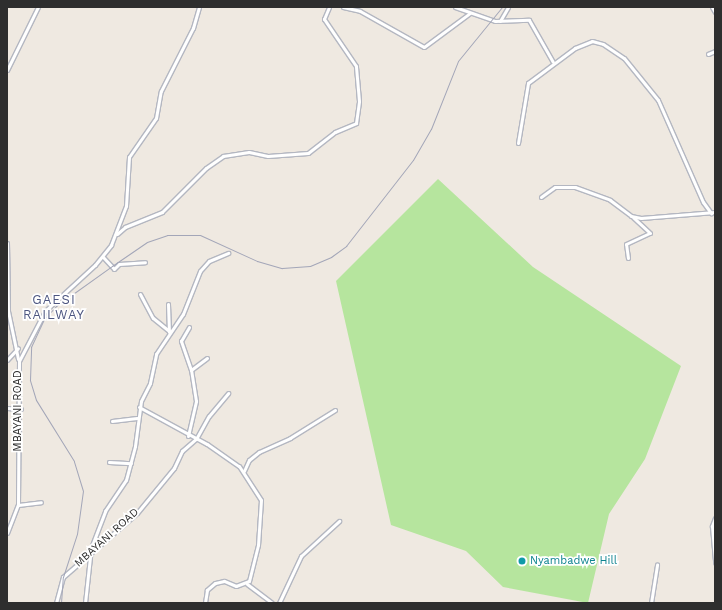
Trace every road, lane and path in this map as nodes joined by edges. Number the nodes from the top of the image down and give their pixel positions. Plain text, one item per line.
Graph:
1 (38, 7) edge
2 (199, 7) edge
3 (329, 7) edge
4 (343, 7) edge
5 (455, 7) edge
6 (508, 7) edge
7 (712, 7) edge
8 (715, 12) edge
9 (470, 13) junction
10 (500, 21) junction
11 (715, 51) edge
12 (708, 54) dead end
13 (554, 62) junction
14 (7, 70) edge
15 (518, 143) dead end
16 (541, 197) dead end
17 (713, 212) edge
18 (631, 216) junction
19 (115, 235) junction
20 (7, 243) edge
21 (228, 253) dead end
22 (103, 257) junction
23 (628, 258) dead end
24 (145, 262) dead end
25 (140, 294) dead end
26 (168, 304) dead end
27 (190, 327) dead end
28 (168, 332) junction
29 (18, 348) junction
30 (207, 358) dead end
31 (7, 360) edge
32 (19, 361) junction
33 (191, 370) junction
34 (228, 393) dead end
35 (139, 407) junction
36 (7, 408) edge
37 (20, 409) junction
38 (335, 410) dead end
39 (137, 418) junction
40 (112, 421) dead end
41 (188, 436) junction
42 (196, 439) junction
43 (109, 462) dead end
44 (131, 463) junction
45 (244, 471) junction
46 (41, 502) dead end
47 (18, 505) junction
48 (715, 518) edge
49 (339, 521) dead end
50 (7, 533) edge
51 (89, 557) junction
52 (715, 563) edge
53 (657, 564) dead end
54 (247, 584) junction
55 (56, 603) edge
56 (85, 603) edge
57 (205, 603) edge
58 (272, 603) edge
59 (279, 603) edge
60 (651, 603) edge

1 - 14 street
2 - 19 street, MBAYANI ROAD
3 - 19 street
4 - 9 street
5 - 9 street
6 - 10 street
7 - 8 street
9 - 10 street
10 - 13 street
11 - 12 street
13 - 15 street
13 - 17 street
16 - 18 street
17 - 18 street
18 - 23 street
19 - 22 street, MBAYANI ROAD
20 - 29 street
21 - 28 street
22 - 24 street
22 - 32 street, MBAYANI ROAD
25 - 28 street
26 - 28 street
27 - 33 street
28 - 35 street
29 - 31 street
29 - 32 street
30 - 33 street
32 - 37 street, MBAYANI ROAD
33 - 41 street
34 - 42 street, MBAYANI ROAD
35 - 39 street
35 - 41 street
36 - 37 street
37 - 47 street, MBAYANI ROAD
38 - 45 street
39 - 40 street
39 - 44 street
41 - 42 street
42 - 45 street
42 - 51 street, MBAYANI ROAD
43 - 44 street
44 - 51 street
45 - 54 street
46 - 47 street
47 - 50 street, MBAYANI ROAD
48 - 52 street
49 - 59 street
51 - 55 street, MBAYANI ROAD
51 - 56 street
53 - 60 street
54 - 57 street
54 - 58 street

